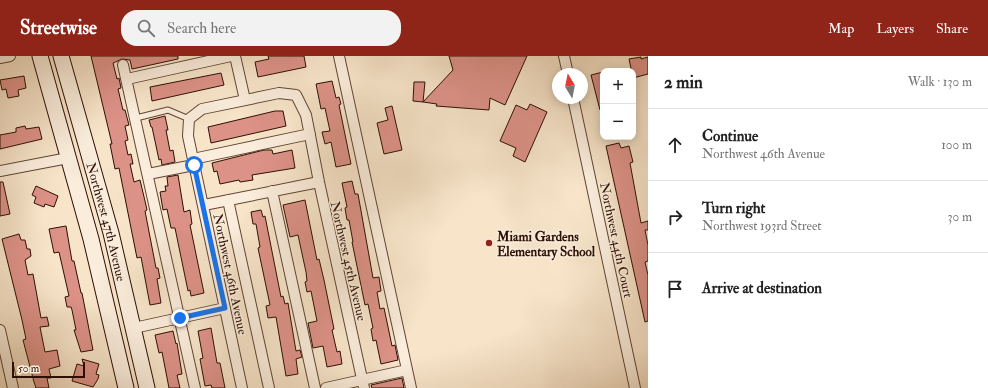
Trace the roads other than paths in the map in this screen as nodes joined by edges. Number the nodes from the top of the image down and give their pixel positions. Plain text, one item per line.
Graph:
1 (10, 56) edge
2 (40, 56) edge
3 (61, 56) edge
4 (231, 56) edge
5 (235, 56) edge
6 (339, 56) edge
7 (564, 56) edge
8 (0, 58) edge
9 (123, 65) dead end
10 (567, 68) edge
11 (127, 79) junction
12 (245, 100) junction
13 (574, 104) edge
14 (136, 118) junction
15 (189, 118) junction
16 (311, 136) junction
17 (68, 158) junction
18 (194, 162) junction
19 (0, 171) edge
20 (148, 174) junction
21 (319, 182) junction
22 (272, 191) junction
23 (228, 200) junction
24 (204, 205) junction
25 (107, 303) junction
26 (225, 308) junction
27 (180, 318) junction
28 (134, 328) junction
29 (0, 330) edge
30 (407, 370) junction
31 (364, 384) edge
32 (13, 388) edge
33 (126, 388) edge
34 (147, 388) edge
35 (195, 388) edge
36 (242, 388) edge
37 (269, 388) edge
38 (315, 388) edge
39 (326, 388) edge
40 (411, 388) edge
41 (635, 388) edge

1 - 8 street
2 - 17 main road, Northwest 47th Avenue
3 - 28 main road, Northwest 47th Avenue
4 - 11 street
5 - 12 street
6 - 30 street
7 - 10 street
9 - 11 street
11 - 14 street
12 - 15 street
12 - 16 street, Northwest 45th Avenue
13 - 41 street, Northwest 44th Court
14 - 15 lane
14 - 20 street
15 - 18 street, Northwest 46th Avenue
16 - 18 street
16 - 21 street, Northwest 45th Avenue
17 - 19 street
17 - 25 main road, Northwest 47th Avenue
18 - 20 street
18 - 24 street, Northwest 46th Avenue
20 - 27 street
21 - 22 street
21 - 31 street, Northwest 45th Avenue
22 - 23 street
22 - 38 street
23 - 24 street
23 - 37 street
24 - 26 street, Northwest 46th Avenue
25 - 28 main road
25 - 33 main road, Northwest 47th Avenue
26 - 27 street
26 - 36 street, Northwest 46th Avenue
27 - 28 street
27 - 35 street
28 - 34 main road, Northwest 47th Avenue
29 - 32 street
30 - 31 street
30 - 40 street
31 - 39 street

